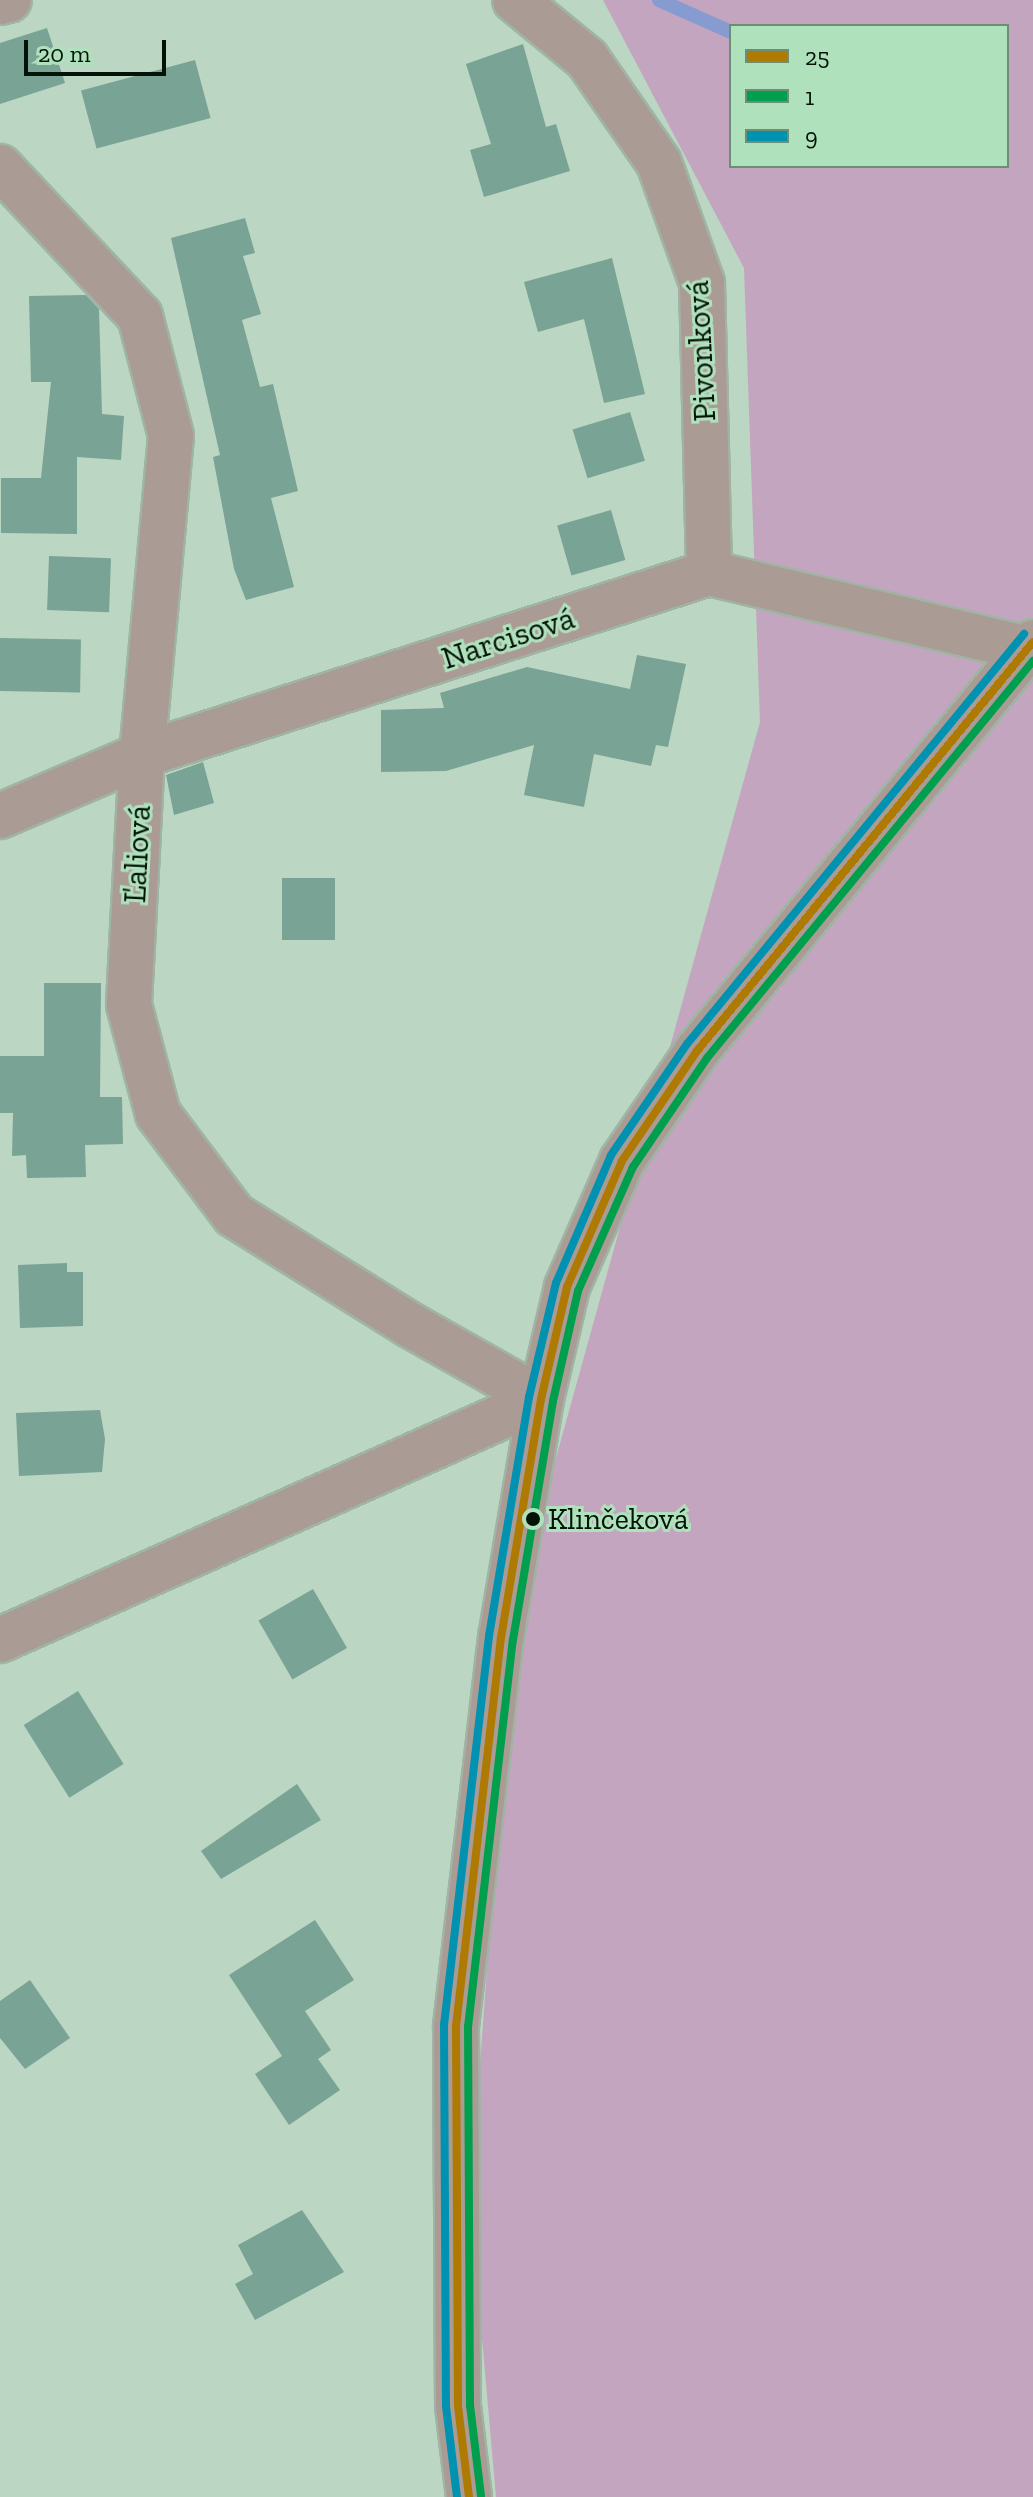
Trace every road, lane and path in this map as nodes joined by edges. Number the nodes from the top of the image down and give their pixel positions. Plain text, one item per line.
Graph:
1 (9, 0) edge
2 (515, 0) edge
3 (0, 2) edge
4 (0, 167) edge
5 (709, 573) junction
6 (1030, 645) edge
7 (142, 755) junction
8 (0, 816) edge
9 (541, 1399) junction
10 (0, 1640) edge
11 (469, 2497) edge

1 - 3 street
2 - 5 street, Pivonková
4 - 7 street, Ľaliová
5 - 6 street
5 - 7 street, Narcisová
6 - 9 street
7 - 8 street, Narcisová
7 - 9 street, Ľaliová
9 - 10 street
9 - 11 street

